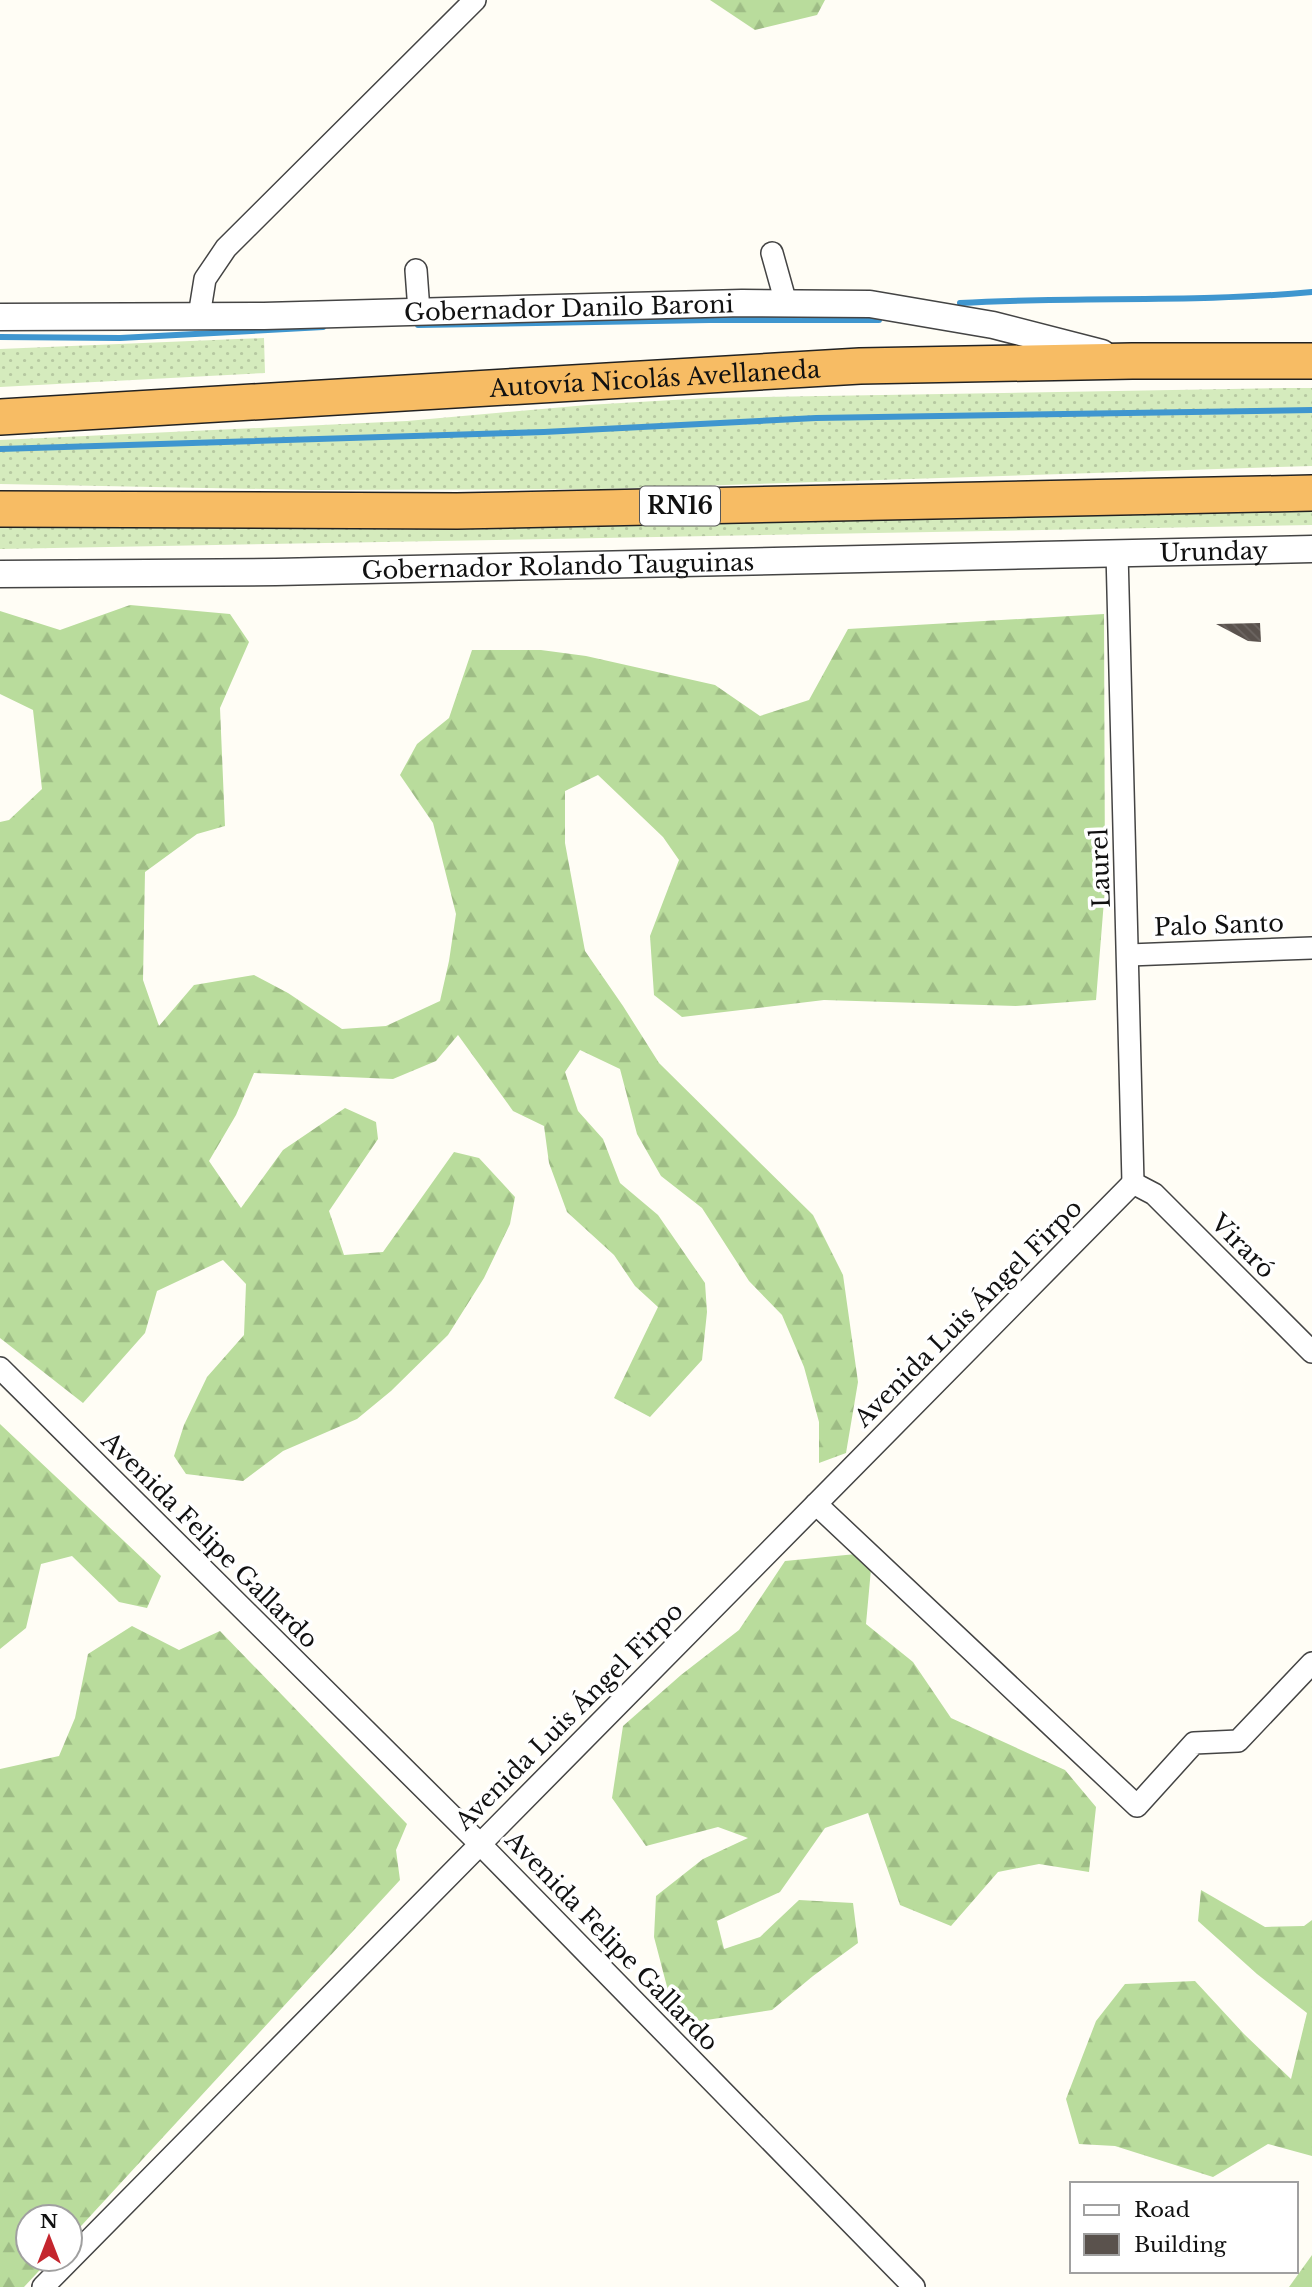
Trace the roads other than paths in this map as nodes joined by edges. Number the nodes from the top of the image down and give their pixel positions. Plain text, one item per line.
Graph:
1 (475, 0) edge
2 (772, 253) dead end
3 (416, 270) dead end
4 (786, 303) junction
5 (419, 311) junction
6 (199, 316) junction
7 (0, 317) edge
8 (1261, 360) junction
9 (1132, 361) junction
10 (1312, 361) edge
11 (1312, 367) edge
12 (0, 417) edge
13 (1312, 480) edge
14 (1312, 493) edge
15 (1263, 495) junction
16 (0, 509) edge
17 (1312, 549) edge
18 (1117, 552) junction
19 (0, 575) edge
20 (1312, 948) edge
21 (1129, 955) junction
22 (1133, 1183) junction
23 (1312, 1352) edge
24 (0, 1368) edge
25 (816, 1504) junction
26 (1312, 1663) edge
27 (480, 1844) junction
28 (43, 2287) edge
29 (914, 2287) edge

1 - 6 street
2 - 4 street
3 - 5 street
4 - 5 street, Gobernador Danilo Baroni
4 - 9 street, Gobernador Danilo Baroni
5 - 6 street, Gobernador Danilo Baroni
6 - 7 street, Gobernador Danilo Baroni
8 - 9 highway, Autovía Nicolás Avellaneda
8 - 10 highway, Autovía Nicolás Avellaneda
8 - 11 highway
9 - 12 highway, Autovía Nicolás Avellaneda
13 - 15 highway
14 - 15 highway, RN16
15 - 16 highway, RN16
17 - 18 street, Urunday
18 - 19 street, Gobernador Rolando Tauguinas
18 - 21 street, Laurel
20 - 21 street, Palo Santo
21 - 22 street, Laurel
22 - 23 street, Viraró
22 - 25 street, Avenida Luis Ángel Firpo
24 - 27 street, Avenida Felipe Gallardo
25 - 26 street
25 - 27 street, Avenida Luis Ángel Firpo
27 - 28 street, Avenida Luis Ángel Firpo
27 - 29 street, Avenida Felipe Gallardo

